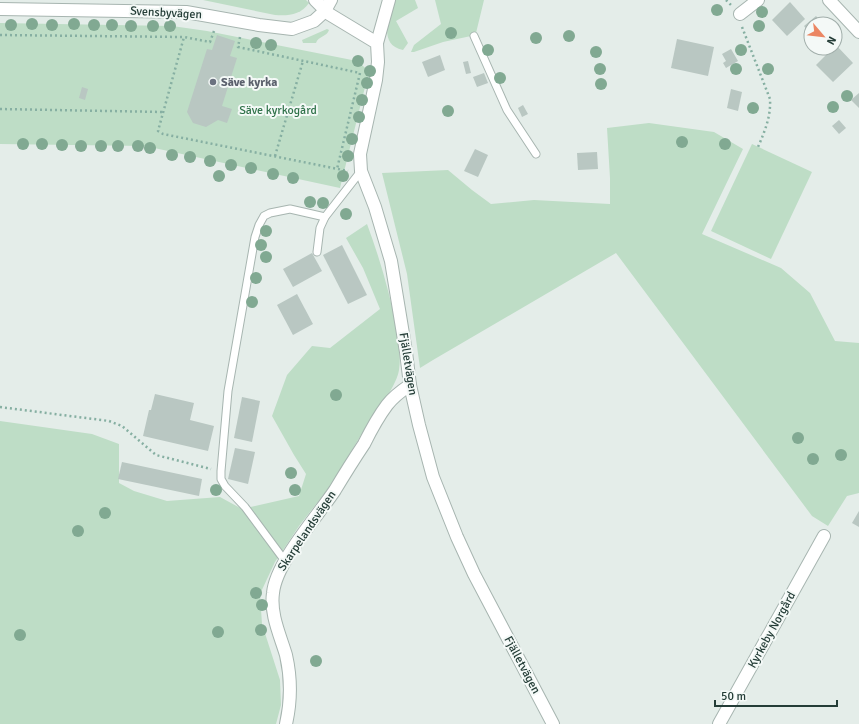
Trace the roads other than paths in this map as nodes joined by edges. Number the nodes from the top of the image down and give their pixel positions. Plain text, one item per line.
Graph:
1 (315, 0) edge
2 (331, 0) edge
3 (389, 0) edge
4 (758, 0) edge
5 (829, 0) edge
6 (0, 9) edge
7 (324, 11) junction
8 (740, 14) road end
9 (859, 32) edge
10 (474, 36) dead end
11 (377, 43) junction
12 (536, 154) dead end
13 (359, 174) junction
14 (325, 217) junction
15 (317, 252) dead end
16 (410, 385) junction
17 (824, 536) dead end
18 (285, 561) junction
19 (286, 724) edge
20 (553, 724) edge
21 (719, 724) edge

1 - 7 street
2 - 7 street, Svensbyvägen
3 - 11 street, Fjälletvägen
4 - 8 street
5 - 9 street
6 - 7 street, Svensbyvägen
7 - 11 street
10 - 12 lane
11 - 13 street, Fjälletvägen
13 - 14 lane
13 - 16 street, Fjälletvägen
14 - 15 lane
14 - 18 lane
16 - 18 street, Skarpelandsvägen
16 - 20 street, Fjälletvägen
17 - 21 street, Kyrkeby Norgård
18 - 19 street, Skarpelandsvägen

